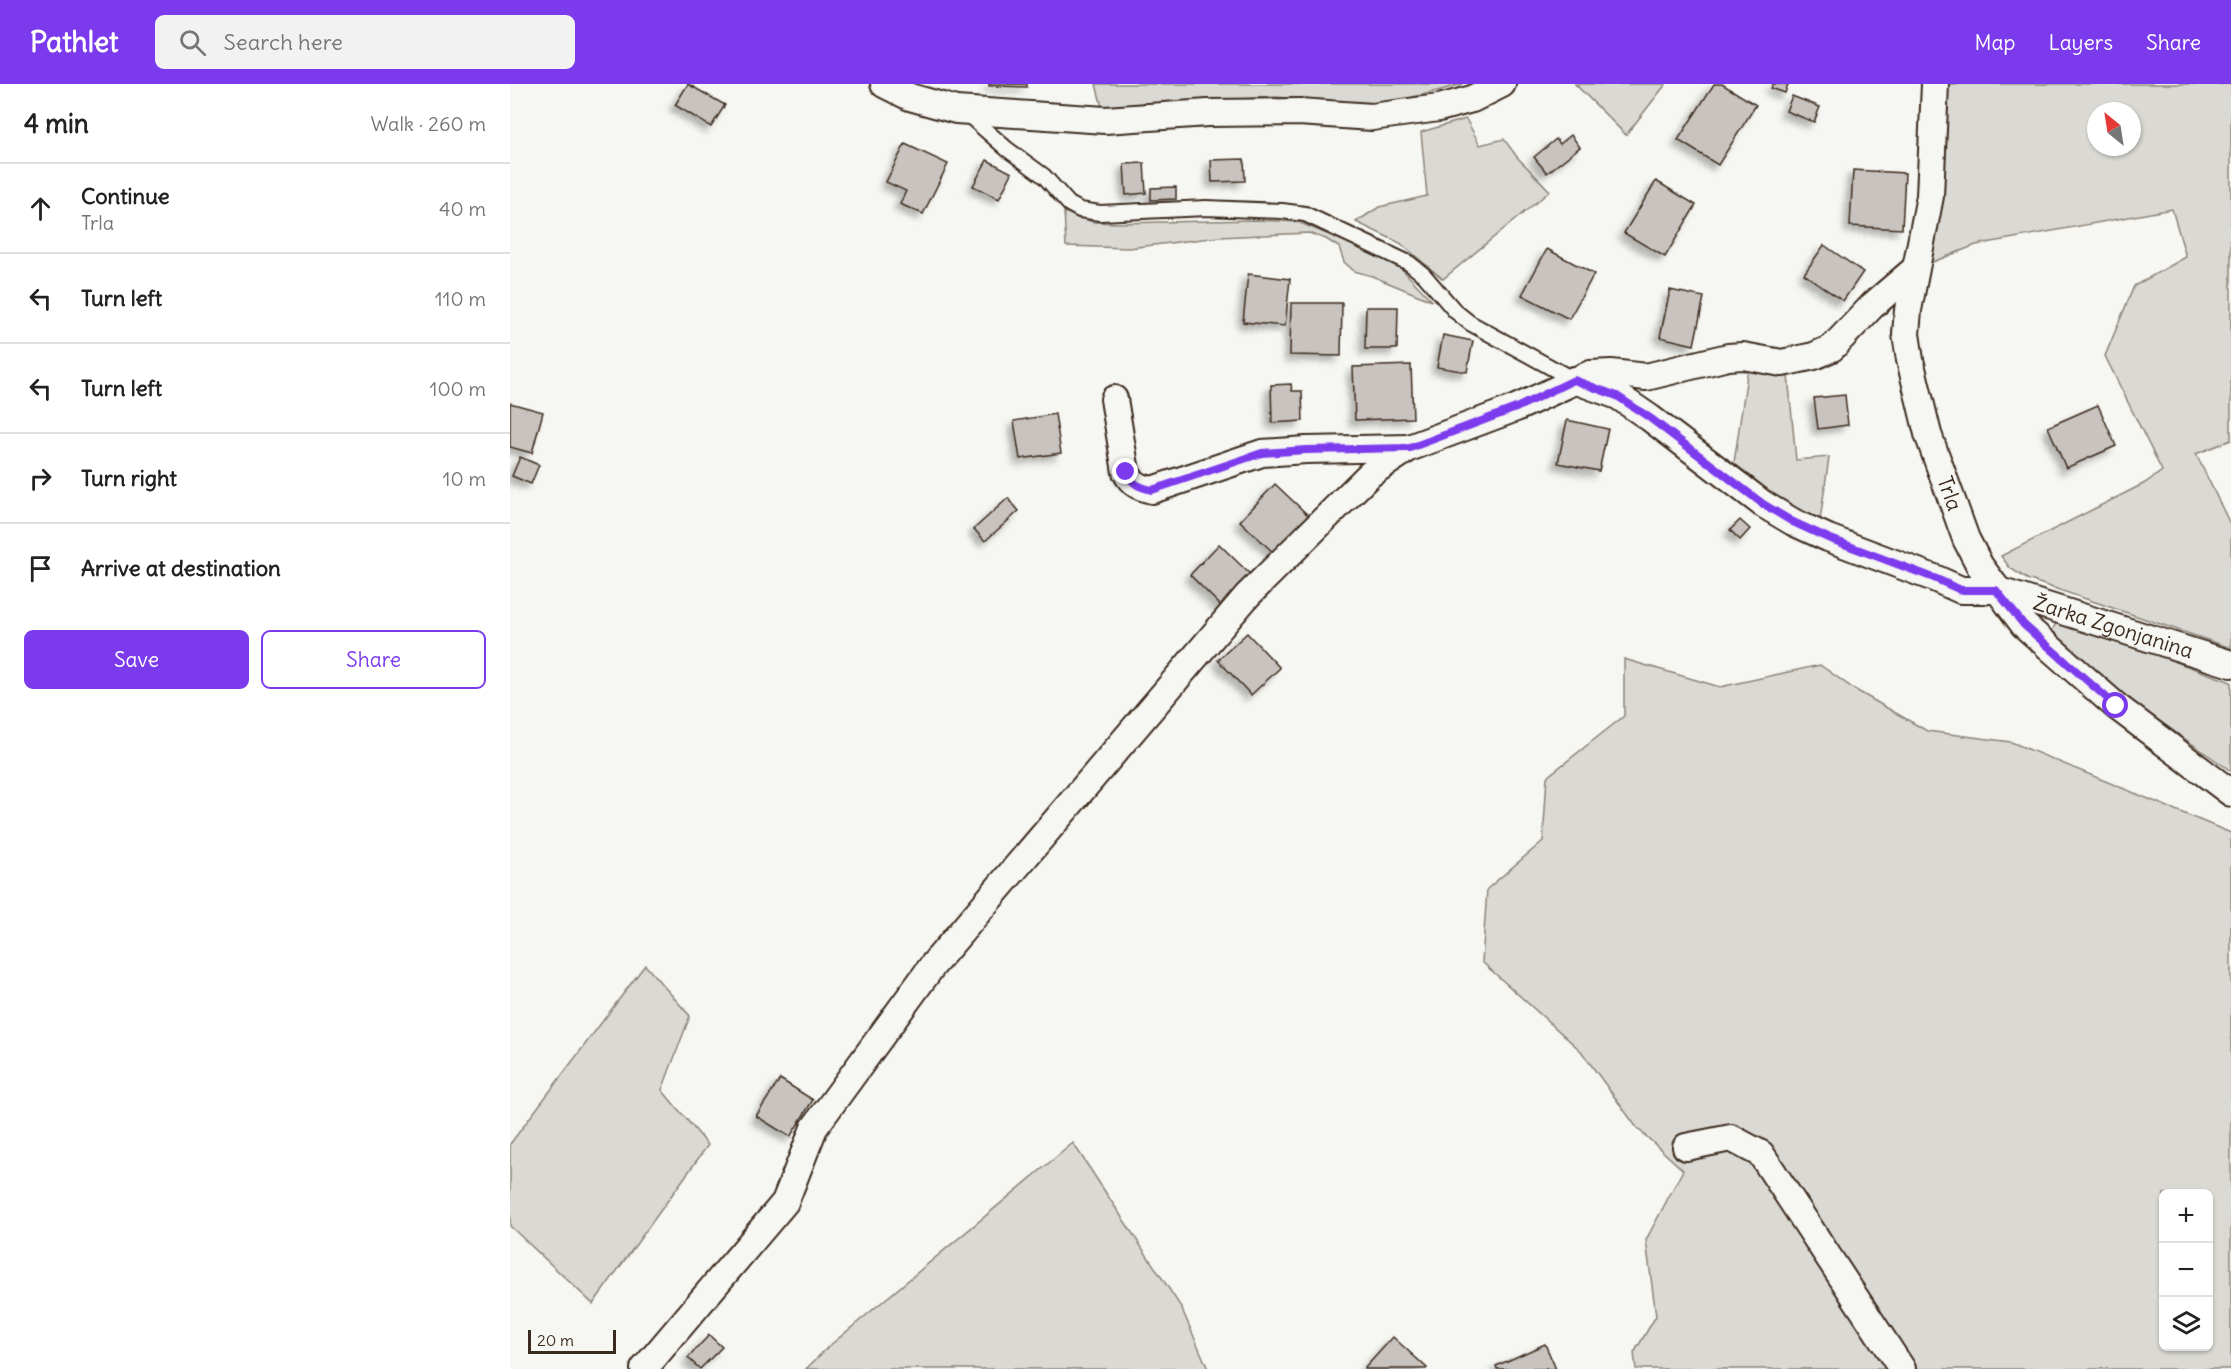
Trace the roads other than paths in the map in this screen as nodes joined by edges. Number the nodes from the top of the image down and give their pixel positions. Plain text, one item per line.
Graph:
1 (884, 84) edge
2 (1502, 84) edge
3 (1935, 84) edge
4 (964, 111) junction
5 (1915, 269) junction
6 (1574, 380) junction
7 (1114, 399) dead end
8 (1410, 448) junction
9 (1996, 590) junction
10 (2231, 664) edge
11 (2231, 793) edge
12 (1686, 1147) dead end
13 (644, 1369) edge
14 (1902, 1369) edge

1 - 4 street
2 - 4 street
3 - 5 street, Trla
4 - 6 lane
5 - 6 street
5 - 9 street, Trla
6 - 8 street
6 - 9 street, Žarka Zgonjanina
7 - 8 street
8 - 13 street
9 - 10 street, Žarka Zgonjanina
9 - 11 street, Trla
12 - 14 street

